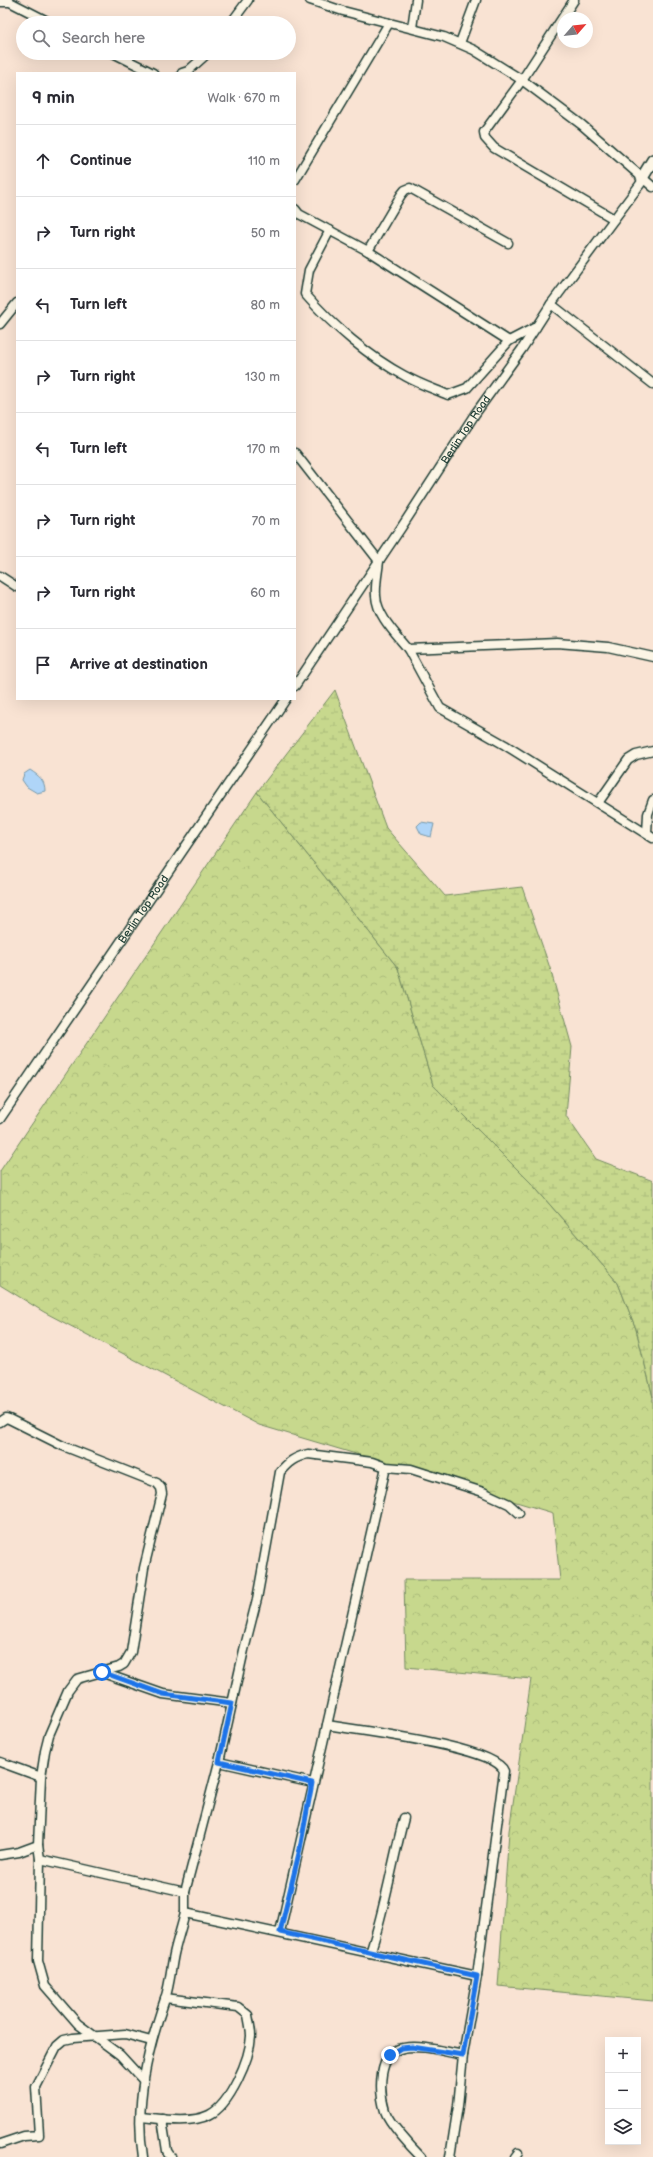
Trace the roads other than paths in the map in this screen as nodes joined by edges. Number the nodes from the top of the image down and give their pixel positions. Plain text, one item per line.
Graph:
1 (248, 0) edge
2 (310, 0) edge
3 (416, 0) edge
4 (476, 0) edge
5 (574, 0) edge
6 (0, 2) edge
7 (37, 16) edge
8 (236, 16) edge
9 (389, 22) junction
10 (412, 28) junction
11 (460, 43) junction
12 (127, 60) edge
13 (200, 60) edge
14 (151, 72) edge
15 (185, 72) edge
16 (522, 80) junction
17 (653, 160) edge
18 (296, 178) edge
19 (643, 178) junction
20 (653, 187) edge
21 (296, 210) edge
22 (614, 219) junction
23 (330, 230) junction
24 (508, 243) dead end
25 (368, 251) junction
26 (16, 304) edge
27 (551, 304) junction
28 (0, 324) edge
29 (536, 326) junction
30 (509, 341) junction
31 (653, 384) edge
32 (296, 454) edge
33 (379, 561) junction
34 (0, 576) edge
35 (16, 586) edge
36 (408, 649) junction
37 (653, 657) edge
38 (296, 685) edge
39 (285, 700) edge
40 (653, 751) edge
41 (653, 800) edge
42 (598, 803) junction
43 (650, 835) edge
44 (0, 1119) edge
45 (0, 1422) edge
46 (386, 1467) junction
47 (519, 1513) dead end
48 (102, 1672) junction
49 (232, 1703) junction
50 (327, 1725) junction
51 (0, 1762) edge
52 (219, 1762) junction
53 (41, 1777) junction
54 (312, 1783) junction
55 (404, 1818) dead end
56 (38, 1845) junction
57 (0, 1855) edge
58 (40, 1859) junction
59 (185, 1892) junction
60 (185, 1912) junction
61 (280, 1932) junction
62 (370, 1952) junction
63 (477, 1976) junction
64 (166, 1998) junction
65 (96, 2038) junction
66 (151, 2041) junction
67 (463, 2055) junction
68 (143, 2080) junction
69 (142, 2117) junction
70 (162, 2119) junction
71 (0, 2144) edge
72 (143, 2157) edge
73 (171, 2157) edge
74 (421, 2157) edge
75 (450, 2157) edge

1 - 8 street
2 - 9 street
3 - 10 street
4 - 11 street
5 - 16 street
6 - 7 street
9 - 10 street
9 - 18 street
10 - 11 street
11 - 16 street
12 - 14 street
13 - 15 street
16 - 19 street
16 - 22 street
17 - 19 street, Berlin Top Road
19 - 20 street
19 - 22 street, Berlin Top Road
21 - 23 street
22 - 27 street, Berlin Top Road
23 - 25 street
23 - 30 street
24 - 25 street
25 - 30 street
26 - 28 street
27 - 29 street, Berlin Top Road
27 - 31 street
29 - 30 street
29 - 33 street, Berlin Top Road
32 - 33 street
33 - 36 street
33 - 38 street, Berlin Top Road
34 - 35 street
36 - 37 street
36 - 42 street
39 - 44 street, Berlin Top Road
40 - 42 street
41 - 43 street
42 - 43 street
45 - 48 street
46 - 47 street
46 - 49 street
46 - 50 street
48 - 49 street
48 - 53 street
49 - 52 street
50 - 54 street
50 - 63 street
51 - 53 street
52 - 54 street
52 - 59 street
53 - 56 street
54 - 61 street
55 - 62 street
56 - 57 street
56 - 58 street
58 - 59 street
58 - 65 street
59 - 60 street
60 - 61 street
60 - 64 street
61 - 62 street
62 - 63 street
63 - 67 street
64 - 66 street
64 - 70 street
65 - 66 street
65 - 68 street
65 - 71 street
66 - 68 street
67 - 74 street
67 - 75 street
68 - 69 street
69 - 70 street
69 - 72 street
70 - 73 street

